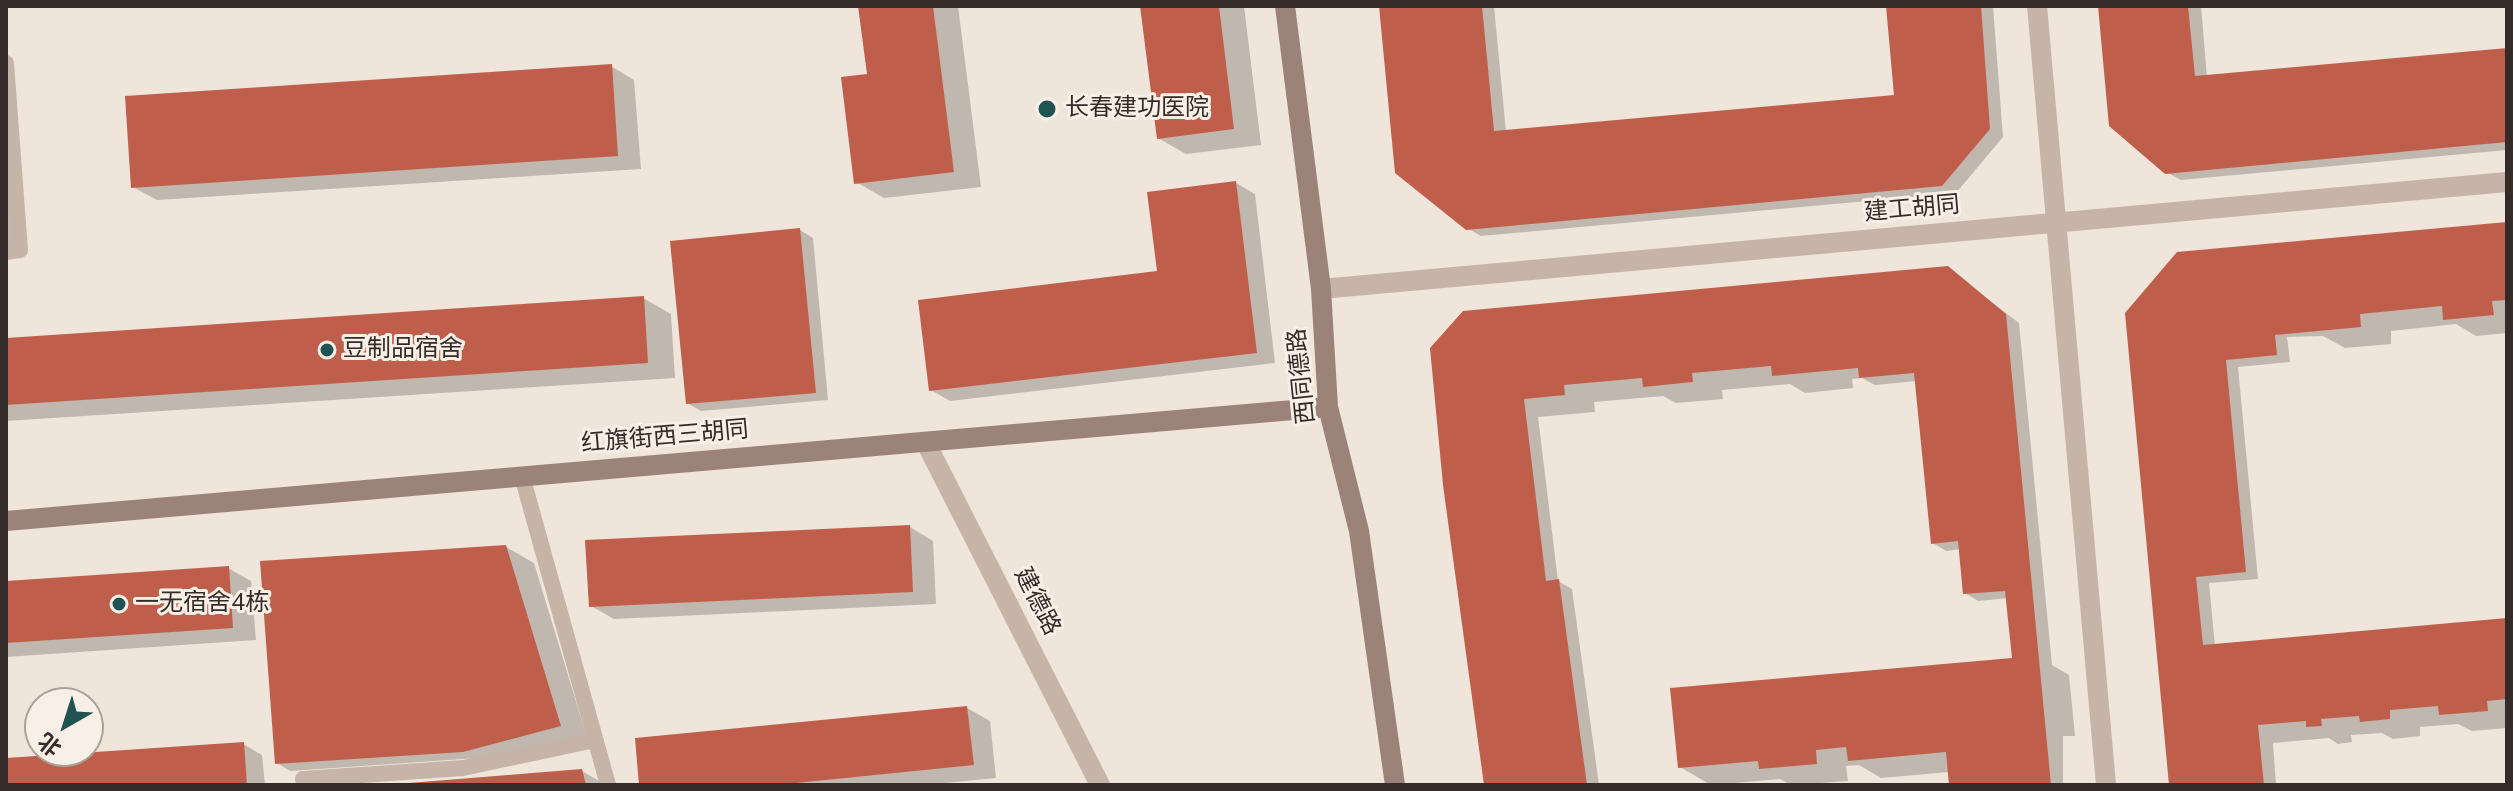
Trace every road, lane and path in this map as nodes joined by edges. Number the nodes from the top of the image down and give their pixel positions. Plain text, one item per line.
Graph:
1 (1285, 6) edge
2 (2037, 6) edge
3 (6, 63) edge
4 (2507, 182) edge
5 (2057, 223) junction
6 (6, 252) edge
7 (1321, 289) junction
8 (1328, 407) junction
9 (926, 443) junction
10 (522, 476) junction
11 (6, 521) edge
12 (595, 740) junction
13 (304, 785) edge
14 (608, 785) edge
15 (1100, 785) edge
16 (1395, 785) edge
17 (2106, 785) edge

1 - 7 street, 西同德路
2 - 5 street
3 - 6 lane
4 - 5 street, 建工胡同
5 - 7 street, 建工胡同
5 - 17 street
7 - 8 street, 西同德路
8 - 9 street, 红旗街西三胡同
8 - 16 street, 西同德路
9 - 10 street, 红旗街西三胡同
9 - 15 street, 建德路
10 - 11 street, 红旗街西三胡同
10 - 12 lane
12 - 13 lane
12 - 14 lane

